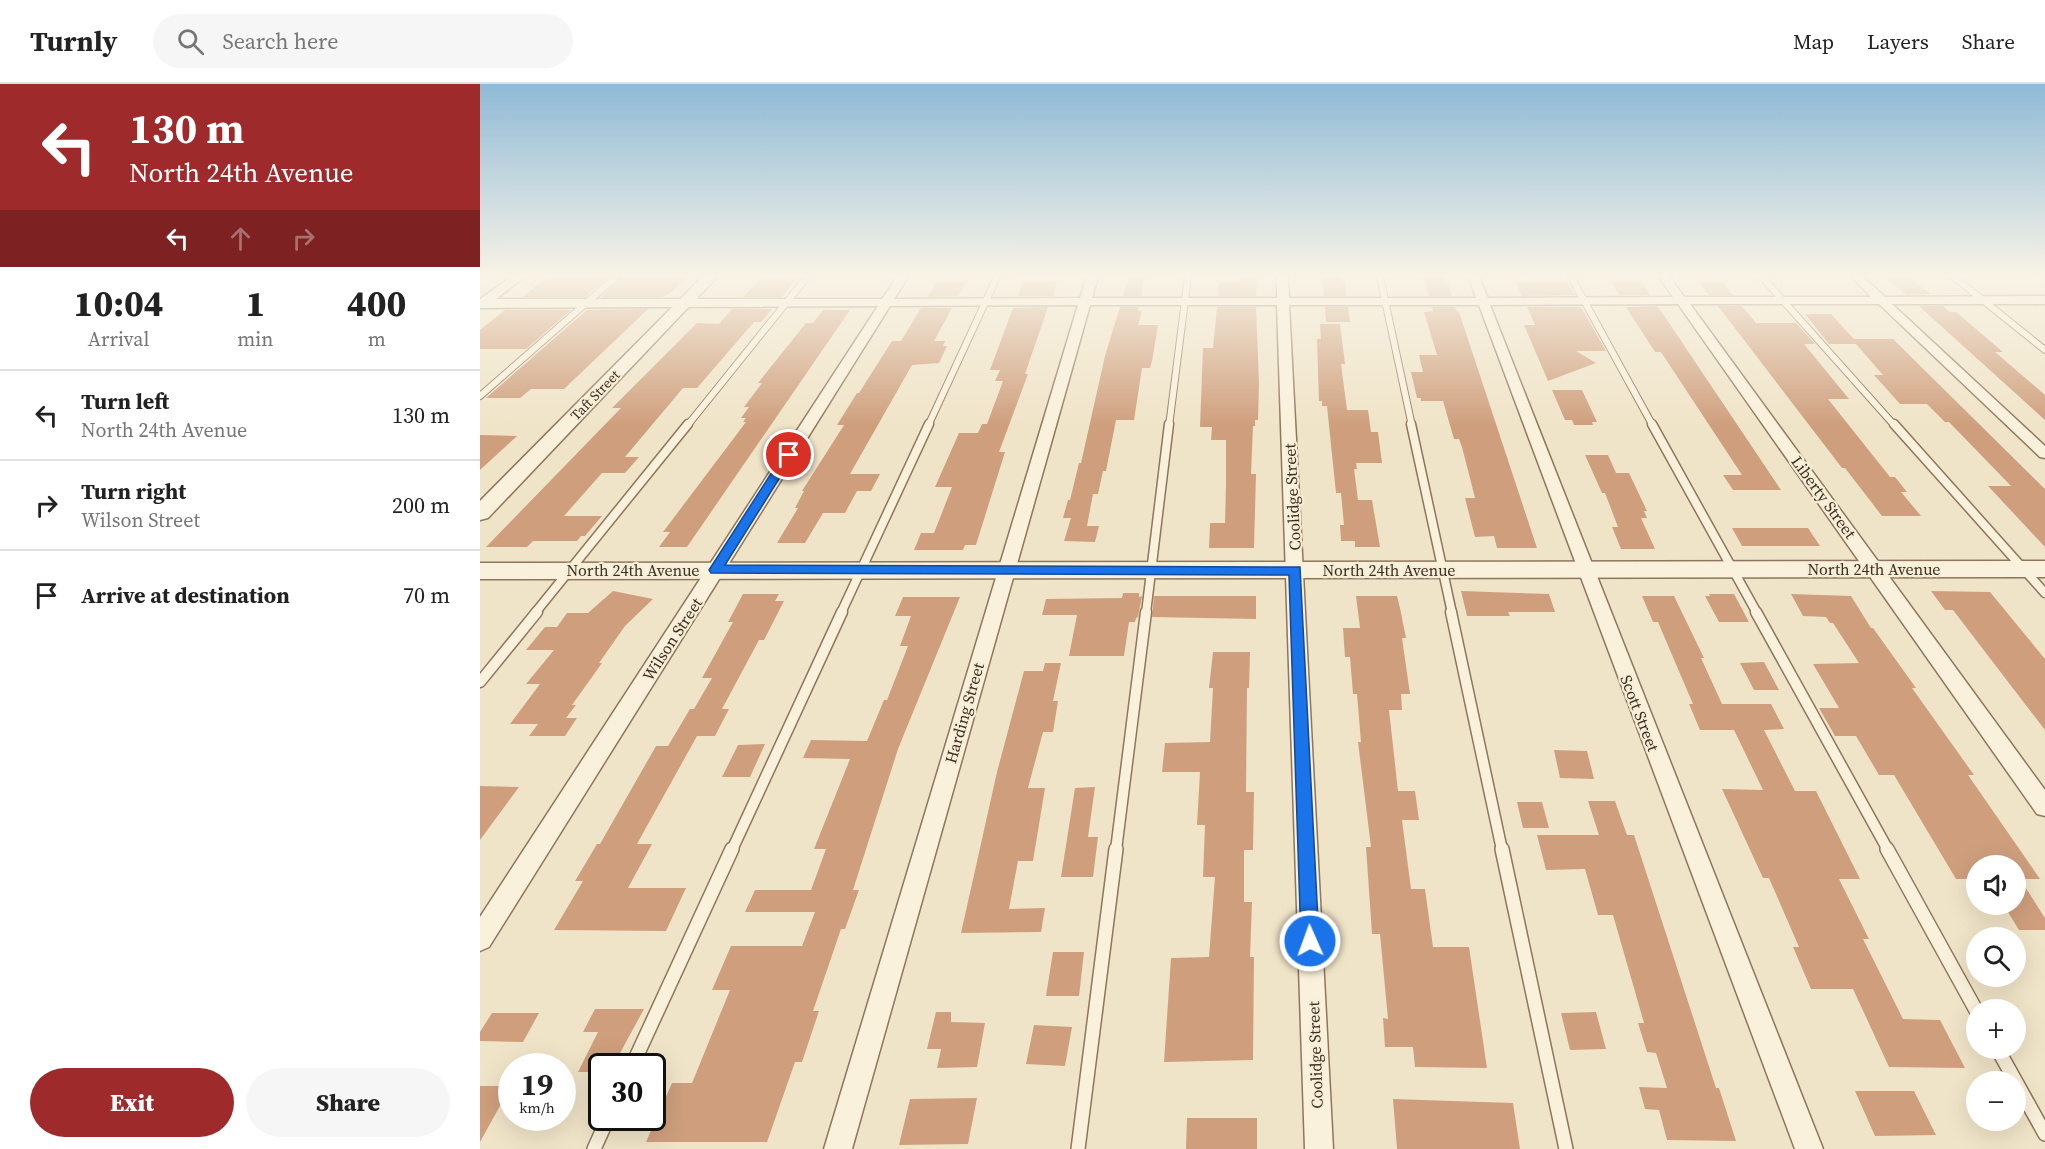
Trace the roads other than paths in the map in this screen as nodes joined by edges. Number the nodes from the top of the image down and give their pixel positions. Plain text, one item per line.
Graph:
1 (559, 327) edge
2 (661, 327) edge
3 (766, 327) edge
4 (869, 327) edge
5 (974, 327) edge
6 (1077, 327) edge
7 (1182, 327) edge
8 (1284, 327) edge
9 (1391, 327) edge
10 (1494, 327) edge
11 (1598, 327) edge
12 (1700, 327) edge
13 (1807, 327) edge
14 (1910, 327) edge
15 (2016, 327) edge
16 (2045, 350) edge
17 (480, 396) edge
18 (2045, 454) edge
19 (480, 513) edge
20 (1876, 568) junction
21 (1731, 569) junction
22 (2034, 569) edge
23 (570, 570) junction
24 (716, 570) junction
25 (860, 570) junction
26 (1006, 570) junction
27 (1150, 570) junction
28 (1295, 570) junction
29 (1443, 570) junction
30 (1585, 570) junction
31 (480, 571) edge
32 (2045, 593) edge
33 (480, 682) edge
34 (2045, 807) edge
35 (480, 939) edge
36 (1970, 999) edge
37 (638, 1053) edge
38 (2026, 1100) edge
39 (602, 1131) edge
40 (2045, 1134) edge
41 (594, 1149) edge
42 (838, 1149) edge
43 (1078, 1149) edge
44 (1319, 1149) edge
45 (1566, 1149) edge
46 (1809, 1149) edge

1 - 17 lane
2 - 19 street, Taft Street
3 - 23 lane
4 - 24 street, Wilson Street
5 - 25 lane
6 - 26 street, Harding Street
7 - 27 lane
8 - 28 street, Coolidge Street
9 - 29 lane
10 - 30 street, Scott Street
11 - 21 lane
12 - 20 street, Liberty Street
13 - 22 lane
14 - 18 street
15 - 16 lane
20 - 21 street, North 24th Avenue
20 - 22 street, North 24th Avenue
20 - 34 street, Liberty Street
21 - 30 street, North 24th Avenue
21 - 36 lane
22 - 32 lane
23 - 24 street, North 24th Avenue
23 - 31 street, North 24th Avenue
23 - 33 lane
24 - 25 street, North 24th Avenue
24 - 35 street, Wilson Street
25 - 26 street, North 24th Avenue
25 - 37 lane
26 - 27 street, North 24th Avenue
26 - 42 street, Harding Street
27 - 28 street, North 24th Avenue
27 - 43 lane
28 - 29 street, North 24th Avenue
28 - 44 street, Coolidge Street
29 - 30 street, North 24th Avenue
29 - 45 lane
30 - 46 street, Scott Street
38 - 40 lane
39 - 41 lane

